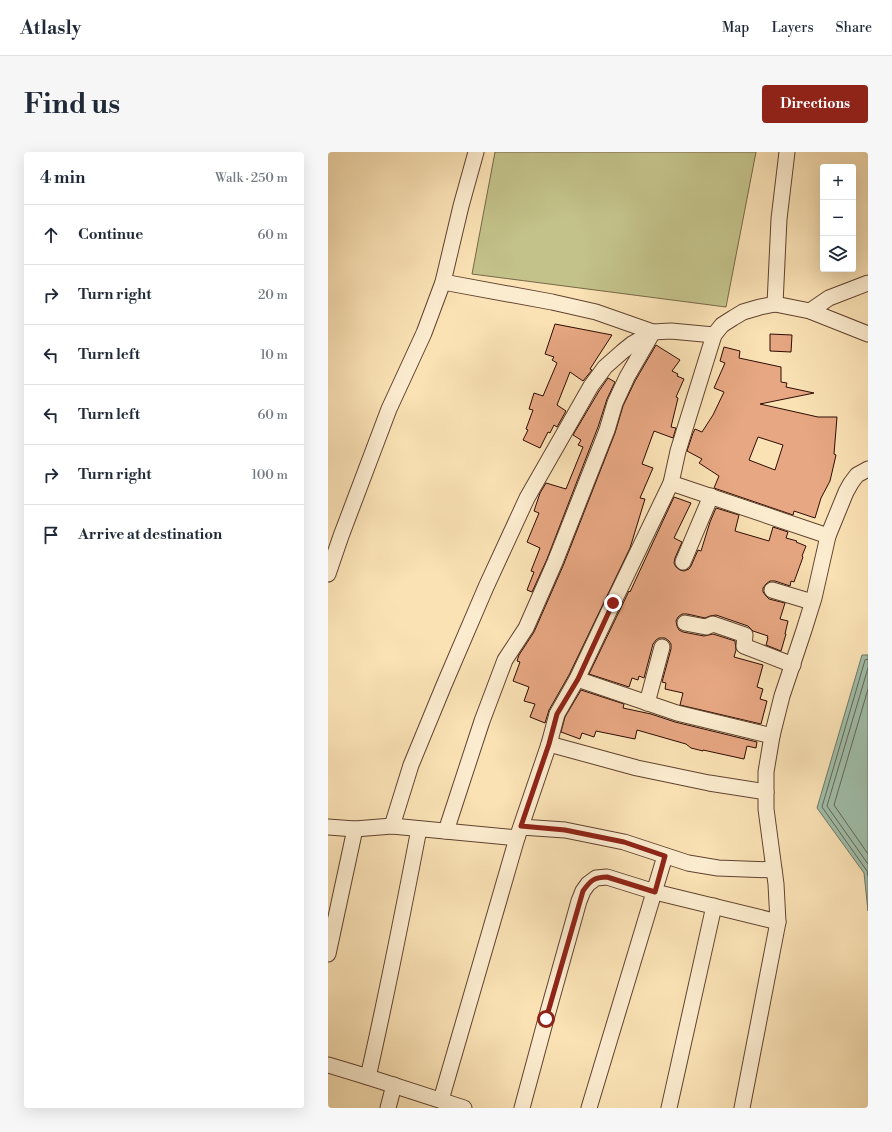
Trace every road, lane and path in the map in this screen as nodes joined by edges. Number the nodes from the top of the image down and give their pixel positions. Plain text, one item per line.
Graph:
1 (476, 152) edge
2 (787, 152) edge
3 (443, 282) junction
4 (868, 283) edge
5 (775, 304) junction
6 (810, 311) junction
7 (653, 332) junction
8 (868, 334) edge
9 (714, 335) junction
10 (868, 469) edge
11 (671, 483) junction
12 (711, 496) junction
13 (828, 536) junction
14 (683, 562) dead end
15 (328, 574) edge
16 (772, 590) dead end
17 (812, 602) junction
18 (685, 623) dead end
19 (662, 647) dead end
20 (793, 665) junction
21 (578, 679) junction
22 (647, 703) junction
23 (772, 736) junction
24 (549, 744) junction
25 (766, 792) junction
26 (392, 826) junction
27 (328, 827) edge
28 (355, 829) junction
29 (419, 829) junction
30 (446, 831) junction
31 (519, 832) junction
32 (665, 856) junction
33 (774, 870) junction
34 (655, 892) junction
35 (714, 906) junction
36 (778, 922) junction
37 (328, 954) edge
38 (328, 1065) edge
39 (368, 1077) junction
40 (394, 1085) junction
41 (441, 1100) junction
42 (388, 1108) edge
43 (464, 1108) edge
44 (522, 1108) edge
45 (589, 1108) edge
46 (669, 1108) edge
47 (742, 1108) edge

1 - 3 street
2 - 5 street
3 - 7 street
3 - 15 street
4 - 6 street
5 - 6 street
5 - 9 street
6 - 8 street
7 - 9 street
7 - 26 street
7 - 30 street
9 - 11 street
10 - 13 street
11 - 12 street
11 - 21 street
12 - 13 street
12 - 14 street
13 - 17 street
16 - 17 street
17 - 20 street
18 - 20 street
19 - 22 street
20 - 23 street
21 - 22 street
21 - 24 street
22 - 23 street
23 - 25 street
24 - 25 street
24 - 31 street
25 - 33 street
26 - 28 street
26 - 29 street
27 - 28 street
28 - 37 street
29 - 30 street
29 - 39 street
30 - 31 street
31 - 32 street
31 - 41 street
32 - 33 street
32 - 34 street
33 - 36 street
34 - 35 street
34 - 44 street
34 - 45 street
35 - 36 street
35 - 46 street
36 - 47 street
38 - 39 street
39 - 40 street
40 - 41 street
40 - 42 street
41 - 43 street

